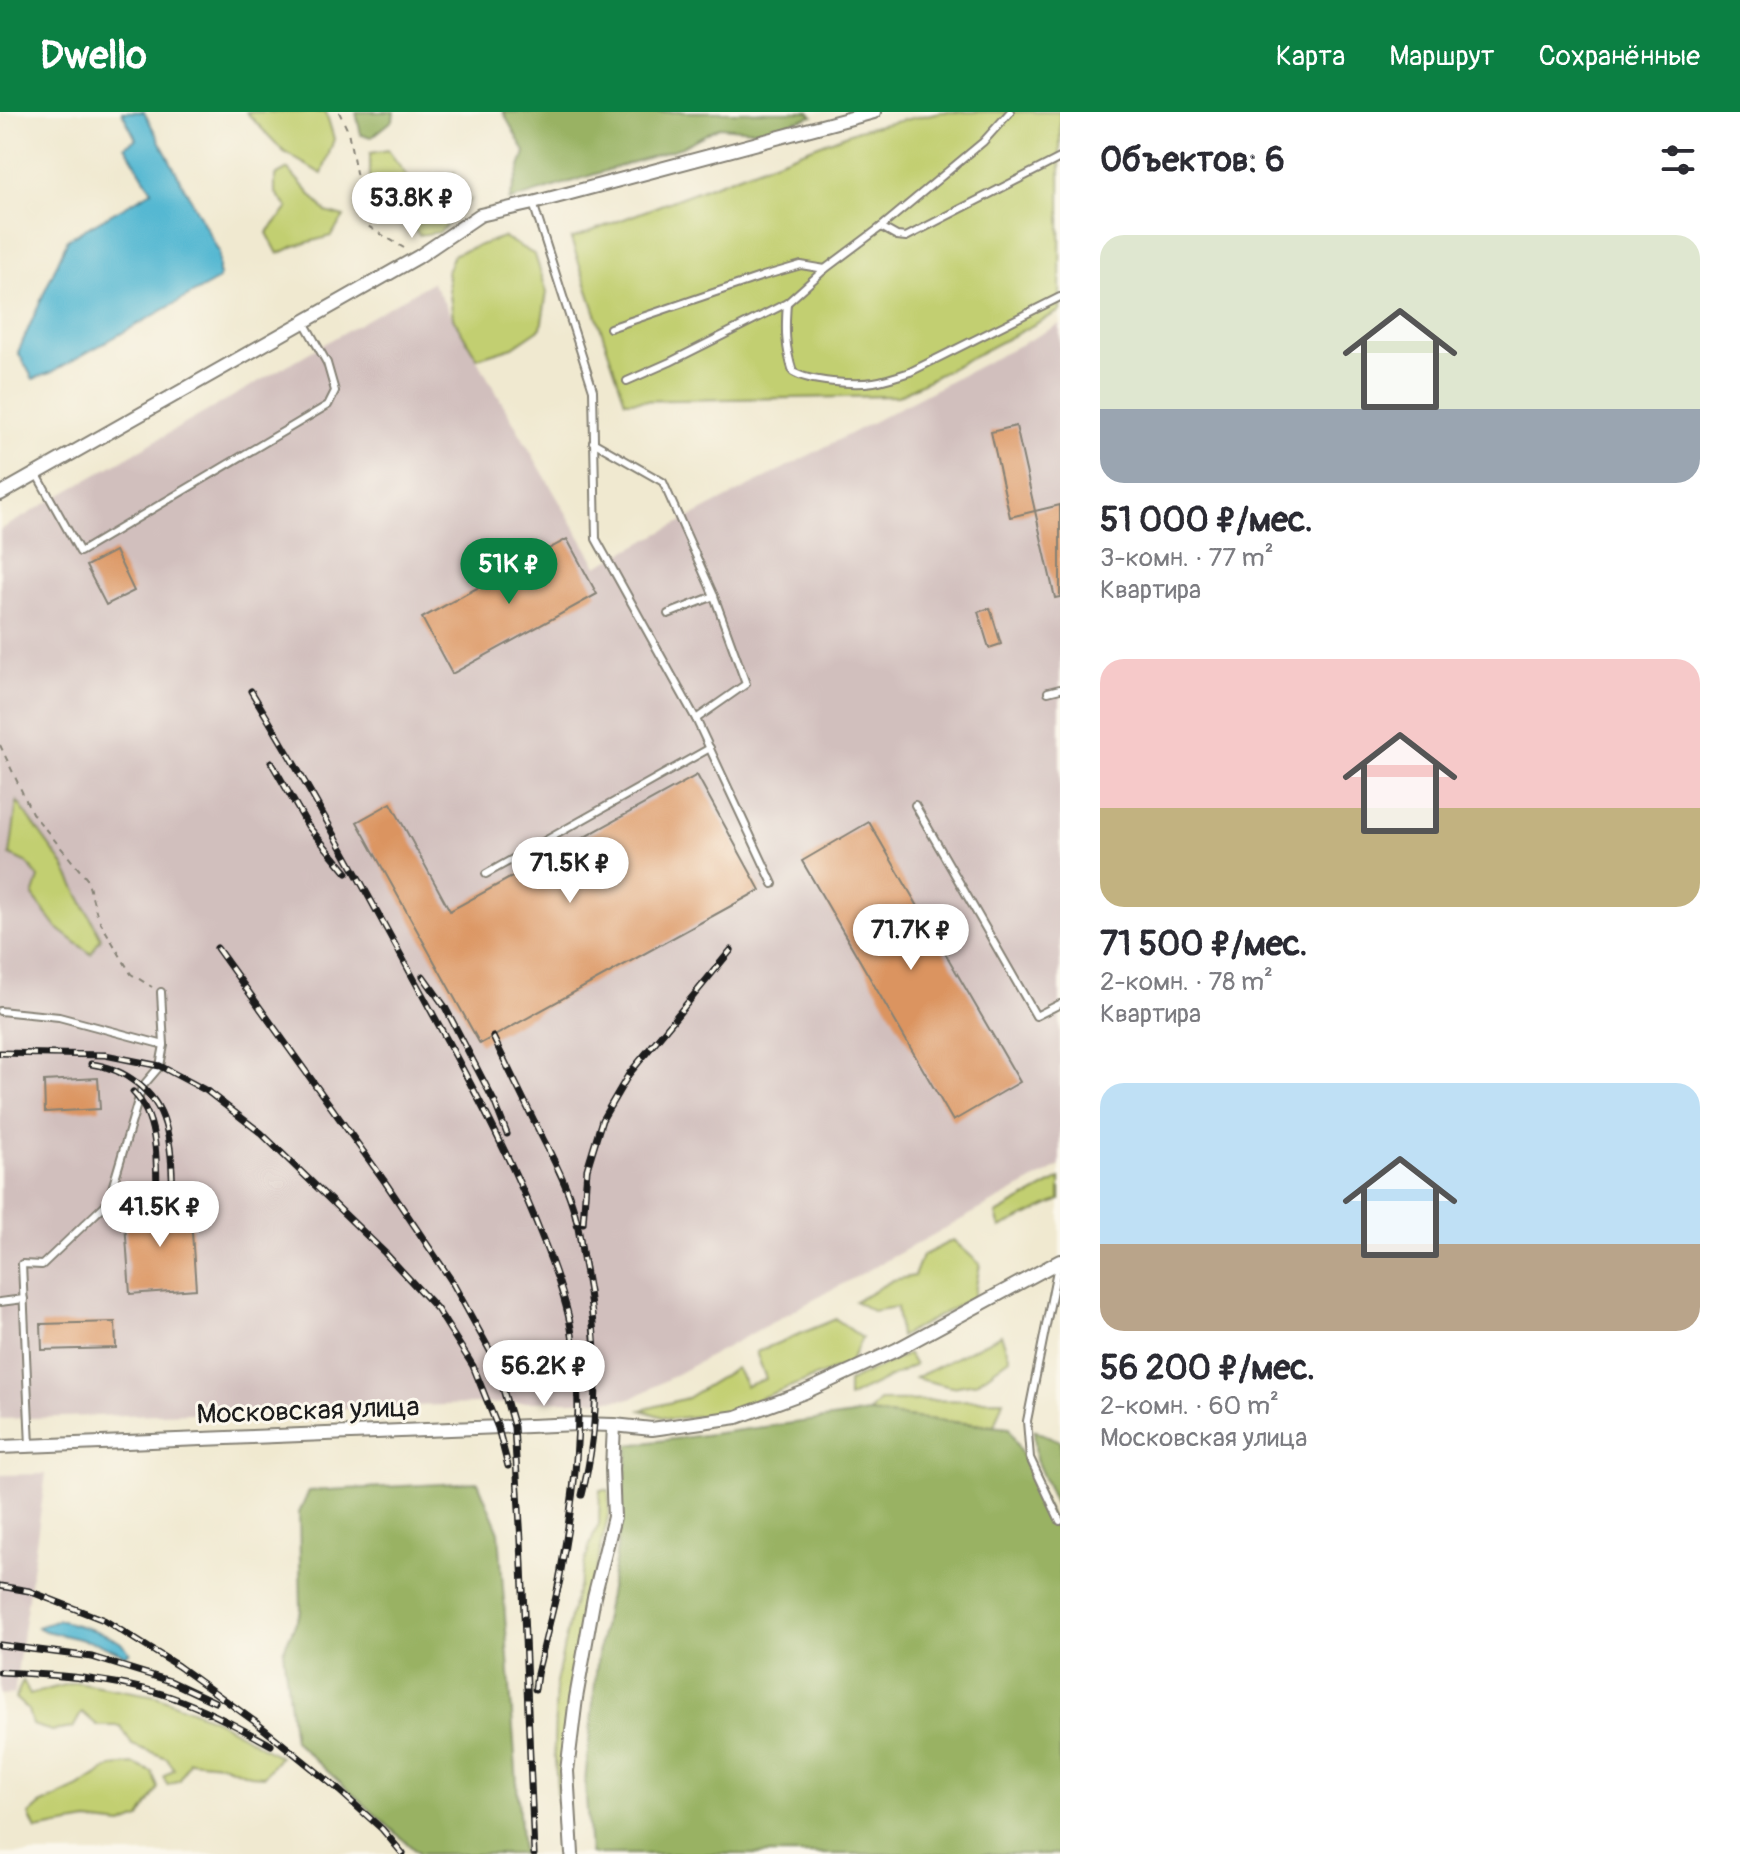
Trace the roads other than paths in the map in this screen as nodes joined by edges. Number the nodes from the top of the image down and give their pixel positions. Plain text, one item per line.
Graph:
1 (874, 112) edge
2 (1010, 112) edge
3 (1060, 158) edge
4 (533, 203) junction
5 (881, 227) junction
6 (825, 269) junction
7 (1060, 297) edge
8 (787, 303) junction
9 (304, 322) junction
10 (610, 328) dead end
11 (627, 381) dead end
12 (593, 442) junction
13 (36, 473) junction
14 (0, 494) edge
15 (714, 596) junction
16 (668, 614) dead end
17 (1060, 689) edge
18 (1048, 692) dead end
19 (696, 719) junction
20 (710, 748) junction
21 (915, 805) dead end
22 (486, 874) dead end
23 (773, 884) dead end
24 (161, 992) road end
25 (1060, 1004) edge
26 (0, 1011) edge
27 (164, 1045) junction
28 (1060, 1261) edge
29 (1052, 1295) junction
30 (24, 1299) junction
31 (1060, 1300) edge
32 (0, 1302) edge
33 (614, 1425) junction
34 (30, 1446) junction
35 (0, 1447) edge
36 (1060, 1521) edge
37 (572, 1854) edge

1 - 4 street
2 - 5 lane
3 - 5 lane
4 - 9 street
4 - 12 lane
5 - 6 lane
6 - 8 lane
6 - 10 lane
7 - 8 lane
8 - 11 lane
9 - 13 street
9 - 13 lane
12 - 15 lane
12 - 19 lane
13 - 14 street
15 - 16 lane
15 - 19 lane
17 - 18 lane
19 - 20 lane
20 - 22 lane
20 - 23 lane
21 - 25 lane
24 - 27 lane
26 - 27 lane
27 - 30 lane
28 - 29 lane
28 - 33 street, Московская улица
29 - 31 lane
29 - 36 lane
30 - 32 lane
30 - 34 lane
33 - 34 street, Московская улица
33 - 37 street
34 - 35 street, Московская улица

